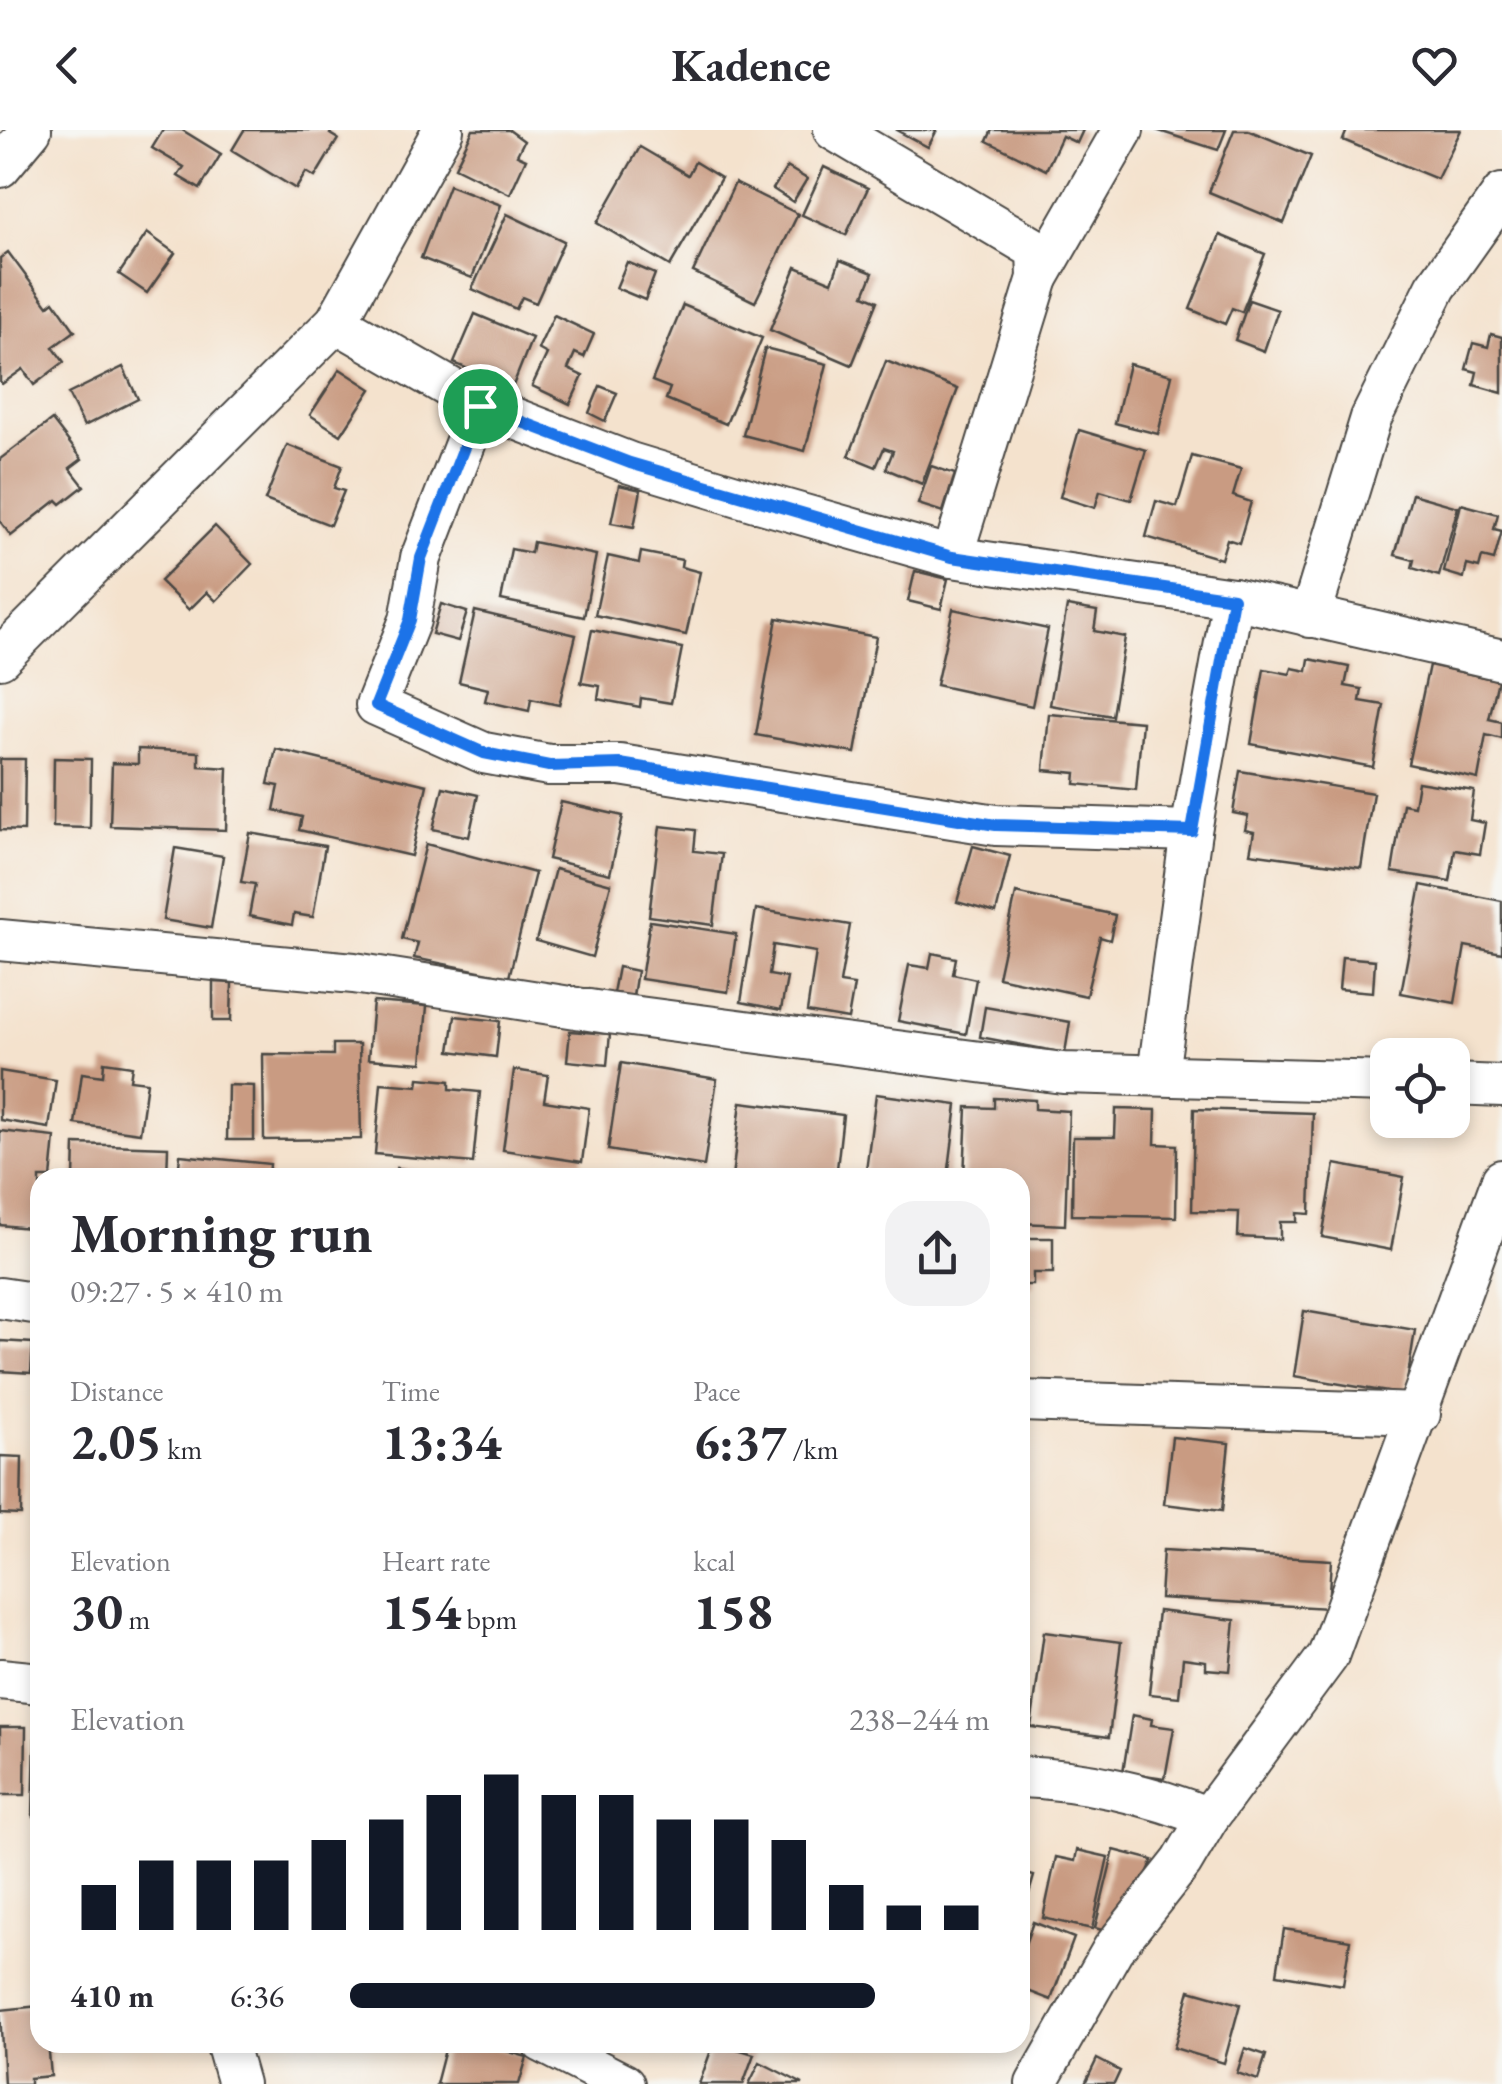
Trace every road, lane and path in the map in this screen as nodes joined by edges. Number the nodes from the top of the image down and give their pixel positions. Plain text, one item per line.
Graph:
1 (31, 130) edge
2 (443, 130) edge
3 (834, 130) edge
4 (1123, 130) edge
5 (0, 167) edge
6 (1502, 194) edge
7 (1038, 278) junction
8 (336, 322) junction
9 (480, 406) junction
10 (952, 557) junction
11 (1233, 598) junction
12 (1310, 618) junction
13 (0, 658) edge
14 (1502, 660) edge
15 (1192, 831) junction
16 (0, 940) edge
17 (1158, 1074) junction
18 (1370, 1081) edge
19 (1470, 1085) edge
20 (1502, 1086) edge
21 (1502, 1180) edge
22 (0, 1298) edge
23 (30, 1302) edge
24 (1030, 1401) edge
25 (1420, 1414) junction
26 (0, 1679) edge
27 (30, 1683) edge
28 (1030, 1777) edge
29 (1208, 1818) junction
30 (229, 2053) edge
31 (563, 2053) edge
32 (238, 2084) edge
33 (624, 2084) edge
34 (1036, 2084) edge

1 - 5 street
2 - 8 street
3 - 7 street
4 - 7 street
6 - 12 street
7 - 10 street
8 - 9 street
8 - 13 street
9 - 10 street
9 - 15 street
10 - 11 street
11 - 12 street
11 - 15 street
12 - 14 street
15 - 17 street
16 - 17 street
17 - 18 street
19 - 20 street
21 - 25 street
22 - 23 street
24 - 25 street
25 - 29 street
26 - 27 street
28 - 29 street
29 - 34 street
30 - 32 street
31 - 33 street

